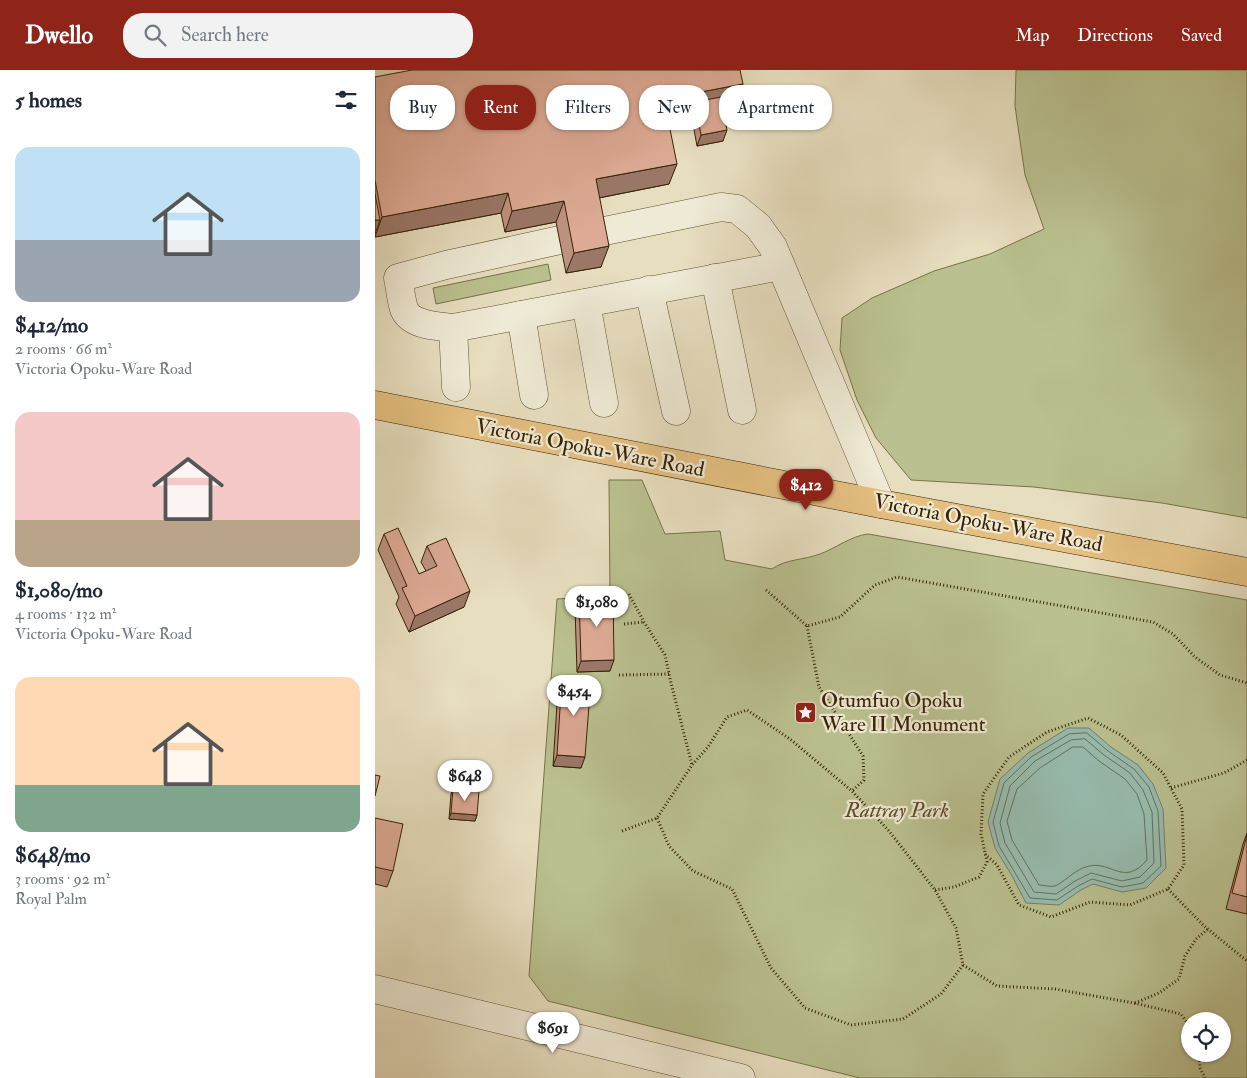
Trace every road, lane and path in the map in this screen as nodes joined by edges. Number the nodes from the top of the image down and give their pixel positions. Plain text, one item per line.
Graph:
1 (595, 233) edge
2 (560, 240) dead end
3 (781, 266) junction
4 (386, 277) edge
5 (715, 278) junction
6 (649, 290) junction
7 (586, 303) junction
8 (521, 315) junction
9 (453, 328) junction
10 (456, 388) dead end
11 (533, 394) dead end
12 (604, 403) dead end
13 (377, 407) edge
14 (742, 410) dead end
15 (676, 411) dead end
16 (881, 504) junction
17 (1247, 572) edge
18 (766, 590) dead end
19 (629, 594) dead end
20 (644, 622) junction
21 (624, 624) dead end
22 (807, 626) junction
23 (669, 674) junction
24 (619, 675) dead end
25 (1247, 682) edge
26 (1247, 760) edge
27 (692, 765) junction
28 (1171, 788) junction
29 (852, 791) junction
30 (657, 818) junction
31 (622, 831) dead end
32 (985, 854) junction
33 (1168, 889) junction
34 (935, 890) junction
35 (1209, 930) junction
36 (1247, 961) edge
37 (963, 965) junction
38 (375, 989) edge
39 (1134, 1003) junction
40 (1181, 1014) edge
41 (1200, 1062) edge
42 (741, 1078) edge
43 (1205, 1078) edge

1 - 3 street
2 - 4 street
3 - 5 street
3 - 16 street
4 - 9 street
5 - 6 street
5 - 14 street
6 - 7 street
6 - 15 street
7 - 8 street
7 - 12 street
8 - 9 street
8 - 11 street
9 - 10 street
13 - 16 main road, Victoria Opoku-Ware Road
16 - 17 main road, Victoria Opoku-Ware Road
18 - 22 path
19 - 20 path
20 - 21 path
20 - 23 path
22 - 25 path
22 - 29 path
23 - 24 path
23 - 27 path
26 - 28 path
27 - 29 path
27 - 30 path
28 - 32 path
28 - 33 path
29 - 34 path
30 - 31 path
30 - 37 path
32 - 33 path
32 - 34 path
33 - 35 path
34 - 37 path
35 - 36 path
35 - 39 path
37 - 39 path
38 - 42 street
39 - 40 path
41 - 43 path

